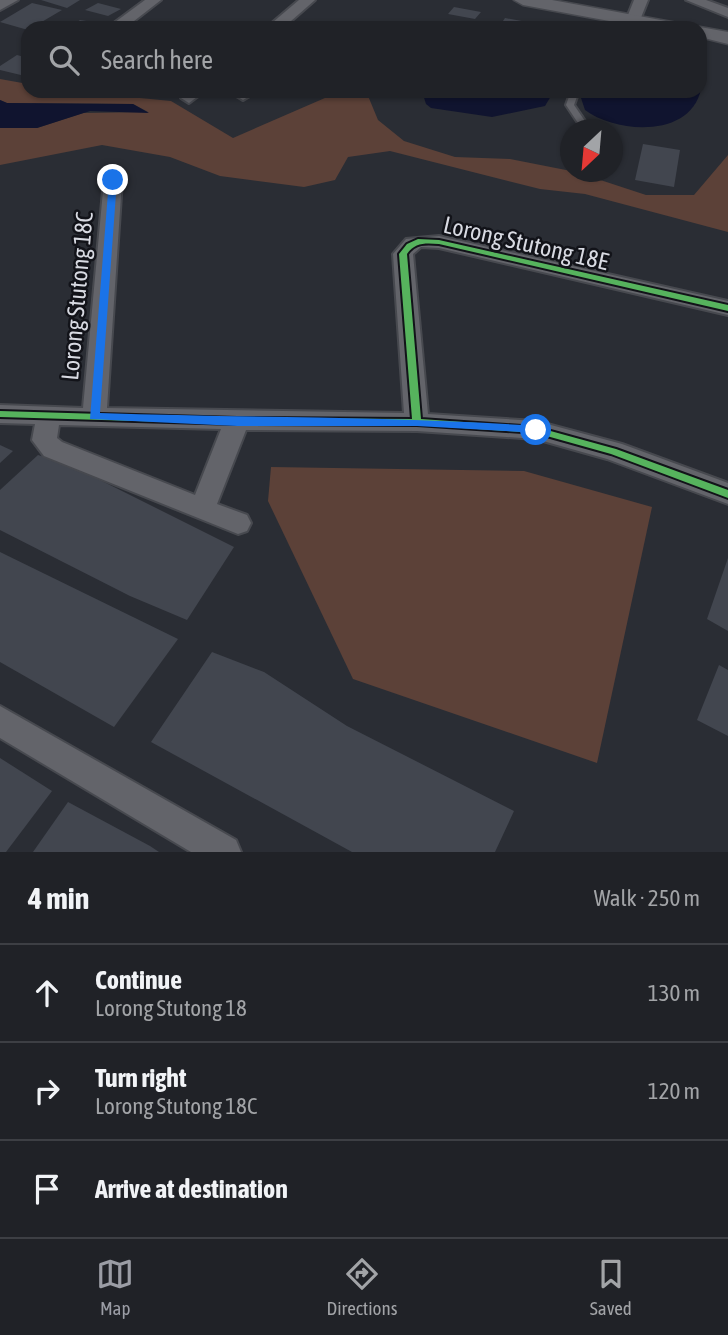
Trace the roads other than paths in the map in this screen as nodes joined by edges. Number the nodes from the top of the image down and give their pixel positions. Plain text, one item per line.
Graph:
1 (11, 0) edge
2 (154, 0) edge
3 (308, 0) edge
4 (523, 0) edge
5 (641, 0) edge
6 (692, 0) edge
7 (0, 6) edge
8 (728, 13) edge
9 (125, 21) edge
10 (282, 21) edge
11 (617, 21) edge
12 (631, 21) edge
13 (707, 34) edge
14 (728, 38) edge
15 (572, 98) edge
16 (580, 119) edge
17 (113, 180) dead end
18 (728, 308) edge
19 (0, 414) edge
20 (49, 415) junction
21 (94, 416) junction
22 (237, 421) junction
23 (417, 422) junction
24 (728, 494) edge
25 (202, 509) junction
26 (238, 523) dead end
27 (0, 721) edge
28 (224, 852) edge

1 - 7 street
2 - 9 street
3 - 10 street
4 - 11 street
5 - 12 street
6 - 8 street
13 - 14 street
15 - 16 lane
17 - 21 street, Lorong Stutong 18C
18 - 23 street, Lorong Stutong 18E
19 - 20 street
20 - 21 street
20 - 25 street
21 - 22 street
22 - 23 street
22 - 25 street
23 - 24 street
25 - 26 street
27 - 28 street

